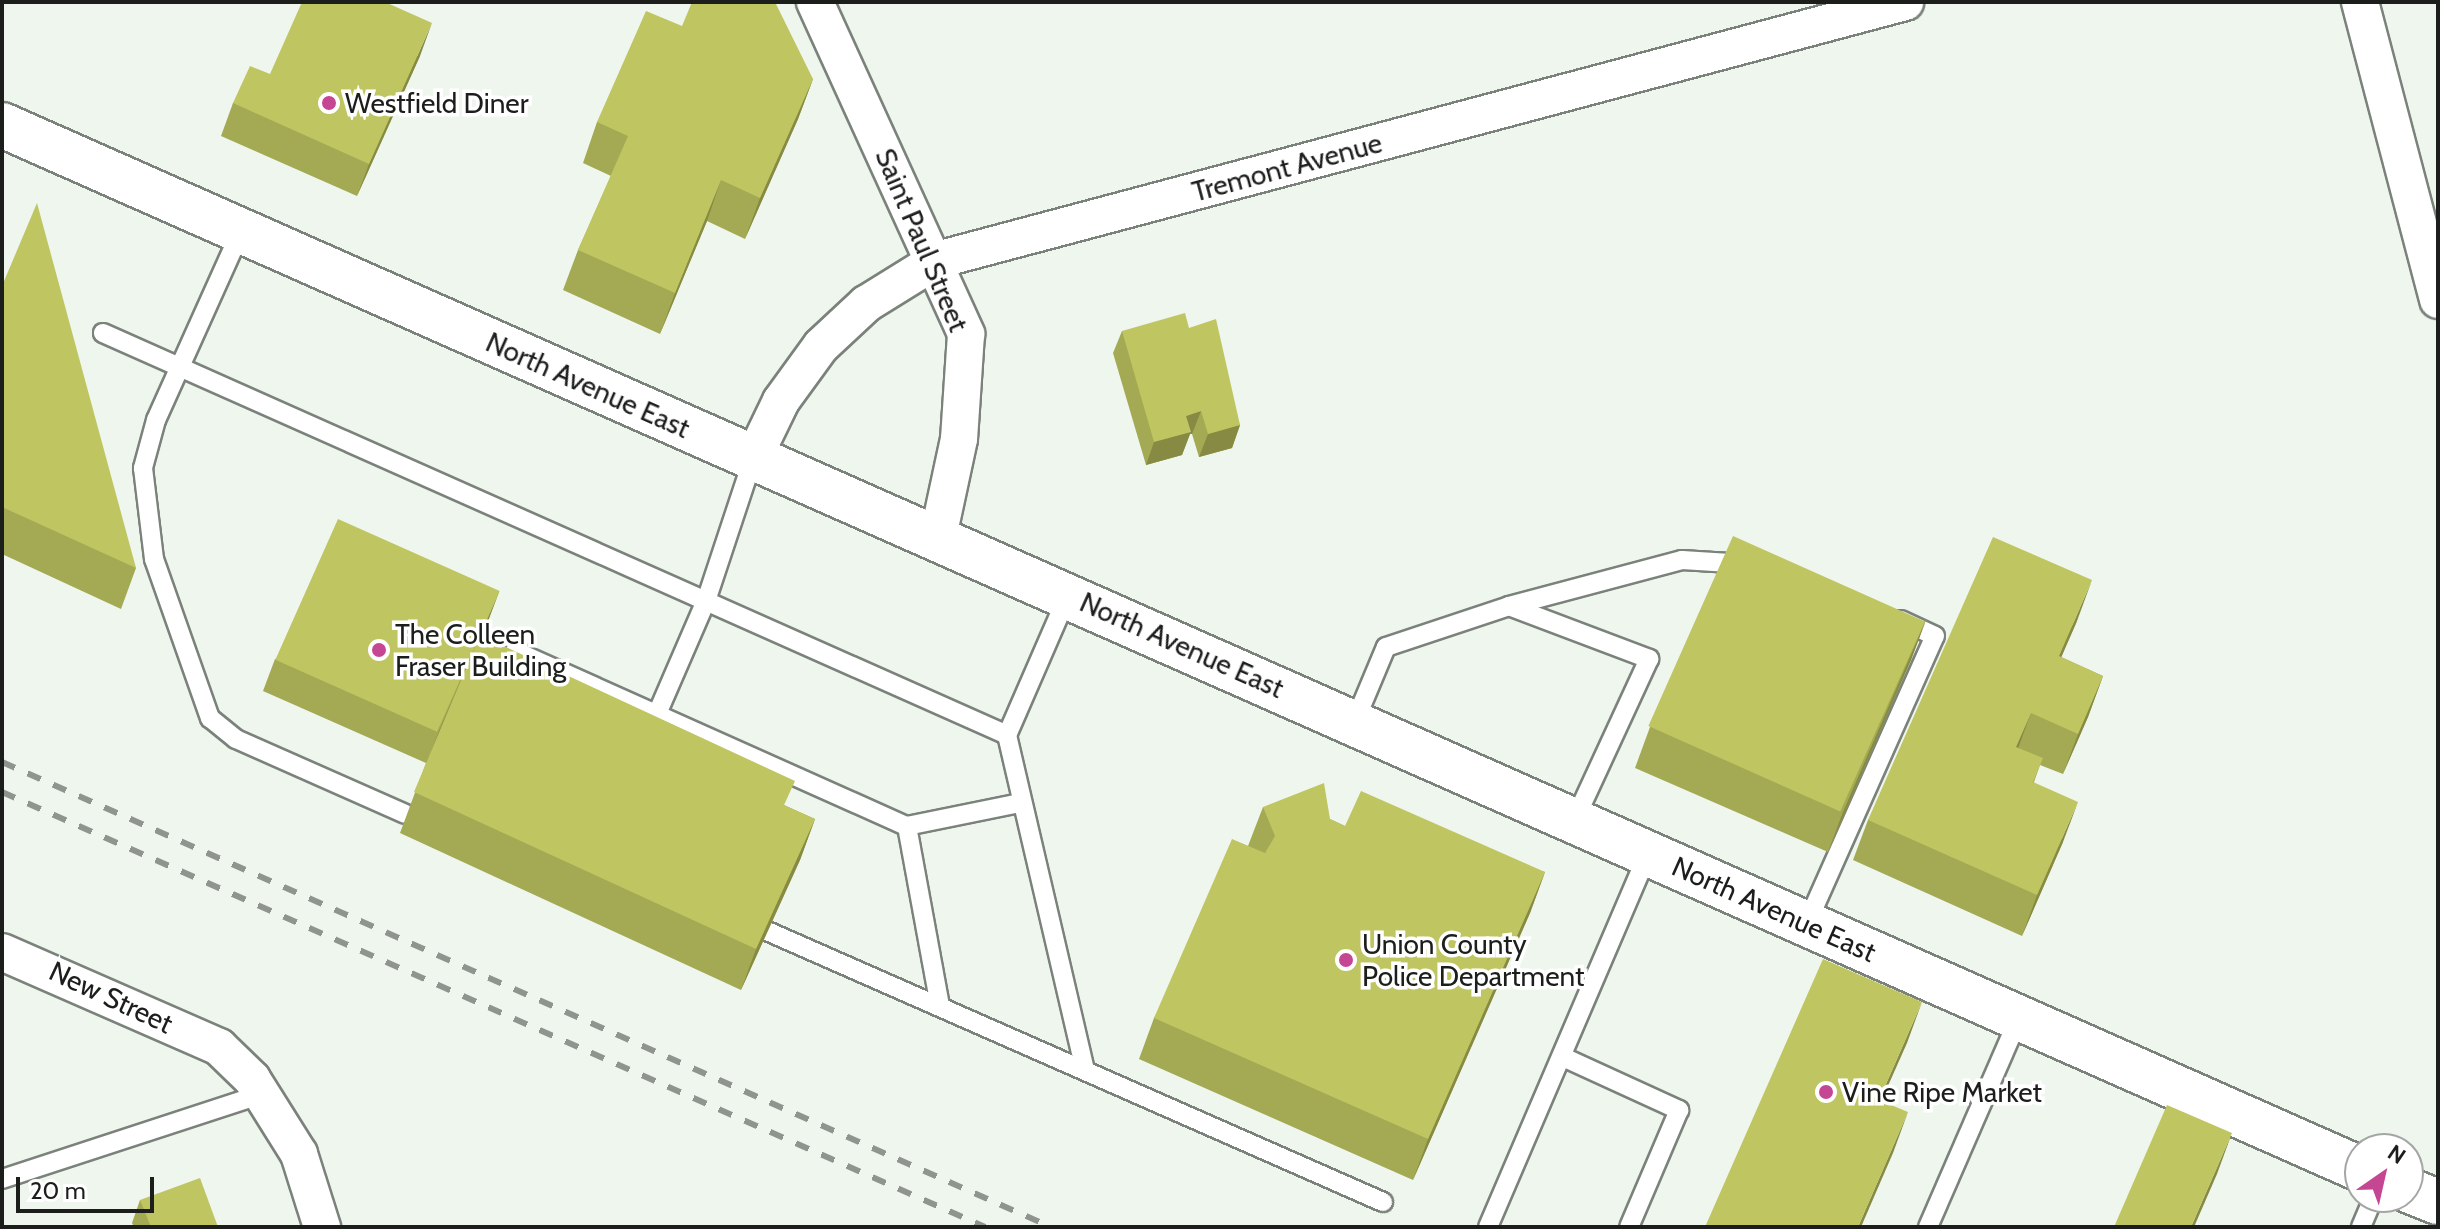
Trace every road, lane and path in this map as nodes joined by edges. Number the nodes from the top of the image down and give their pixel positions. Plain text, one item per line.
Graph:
1 (815, 2) edge
2 (1905, 2) edge
3 (2360, 2) edge
4 (2, 125) edge
5 (241, 231) junction
6 (937, 260) junction
7 (2438, 300) edge
8 (103, 333) dead end
9 (181, 369) junction
10 (753, 459) junction
11 (938, 537) junction
12 (1769, 565) edge
13 (1068, 595) junction
14 (706, 601) junction
15 (1509, 606) junction
16 (1880, 611) edge
17 (515, 651) edge
18 (657, 714) junction
19 (1355, 721) junction
20 (1007, 735) junction
21 (1020, 803) junction
22 (405, 814) dead end
23 (1575, 819) junction
24 (907, 826) junction
25 (1648, 853) junction
26 (1807, 923) junction
27 (767, 931) edge
28 (2, 952) edge
29 (940, 1006) junction
30 (2019, 1018) junction
31 (1563, 1057) junction
32 (1085, 1070) junction
33 (262, 1094) junction
34 (2344, 1162) edge
35 (2, 1179) edge
36 (1383, 1202) dead end
37 (322, 1227) edge
38 (1488, 1227) edge
39 (1629, 1227) edge
40 (1928, 1227) edge

1 - 6 street, Saint Paul Street
2 - 6 street, Tremont Avenue
3 - 7 street
4 - 5 main road, North Avenue East
5 - 9 lane
5 - 10 main road, North Avenue East
6 - 10 street, Tremont Avenue
6 - 11 street, Saint Paul Street
8 - 9 lane
9 - 14 lane
9 - 22 lane
10 - 11 main road, North Avenue East
10 - 14 lane
11 - 13 main road, North Avenue East
12 - 15 lane
13 - 19 main road, North Avenue East
13 - 20 lane
14 - 18 lane
14 - 20 lane
15 - 19 lane
15 - 23 lane
16 - 26 lane
17 - 18 lane
18 - 24 lane
19 - 23 main road, North Avenue East
20 - 21 lane
21 - 24 lane
21 - 32 lane
23 - 25 main road, North Avenue East
24 - 29 lane
25 - 26 main road, North Avenue East
25 - 31 lane
26 - 30 main road, North Avenue East
27 - 29 lane
28 - 33 street, New Street
29 - 32 lane
30 - 34 main road, North Avenue East
30 - 40 lane
31 - 38 lane
31 - 39 lane
32 - 36 lane
33 - 35 lane
33 - 37 street

